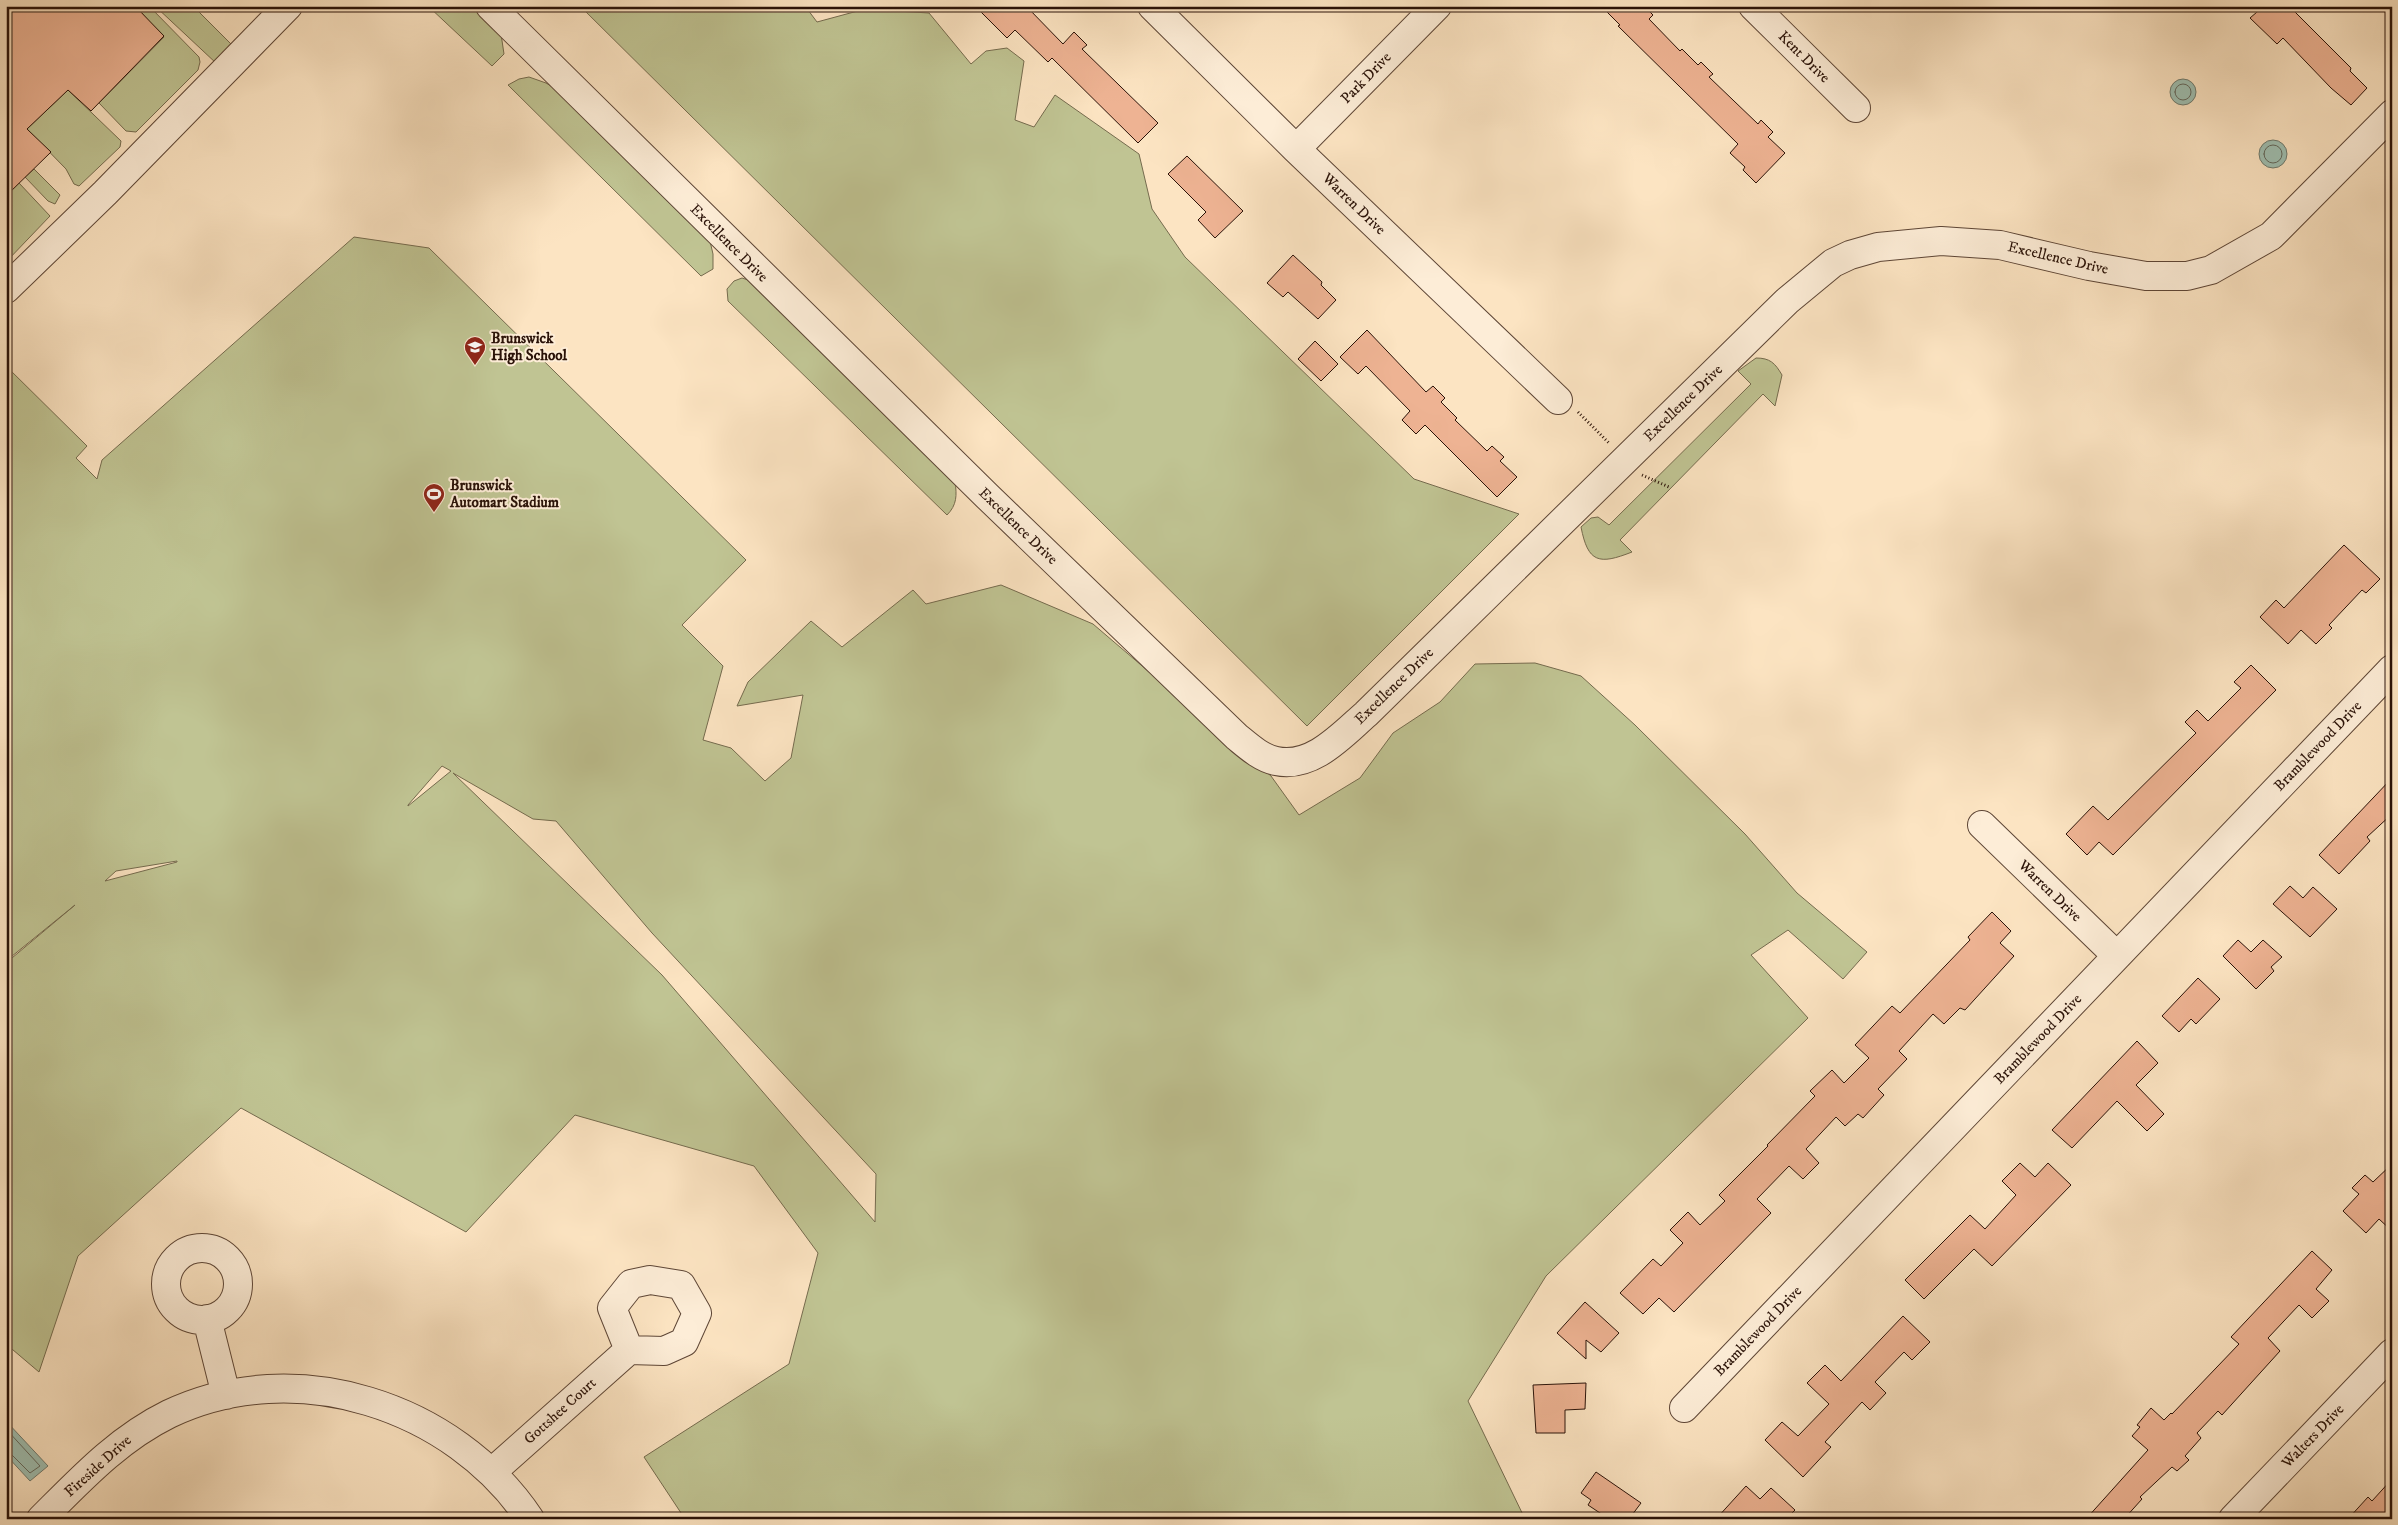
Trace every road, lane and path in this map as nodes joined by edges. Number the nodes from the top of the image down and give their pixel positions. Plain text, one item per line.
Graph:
1 (288, 6) edge
2 (490, 6) edge
3 (1152, 6) edge
4 (1437, 6) edge
5 (1753, 6) edge
6 (1856, 108) dead end
7 (2392, 114) edge
8 (1296, 149) junction
9 (6, 289) edge
10 (1558, 400) dead end
11 (2392, 669) edge
12 (1982, 825) dead end
13 (2117, 956) junction
14 (207, 1320) dead end
15 (629, 1350) dead end
16 (2392, 1353) edge
17 (226, 1395) junction
18 (1684, 1408) dead end
19 (492, 1472) junction
20 (41, 1519) edge
21 (530, 1519) edge
22 (2233, 1519) edge

1 - 9 street
2 - 7 street, Excellence Drive
3 - 8 street, Warren Drive
4 - 8 street, Park Drive
5 - 6 street, Kent Drive
8 - 10 street, Warren Drive
11 - 13 street, Bramblewood Drive
12 - 13 street, Warren Drive
13 - 18 street, Bramblewood Drive
14 - 17 street
15 - 19 street, Gottshee Court
16 - 22 street, Walters Drive
17 - 19 street, Fireside Drive
17 - 20 street, Fireside Drive
19 - 21 street, Fireside Drive

